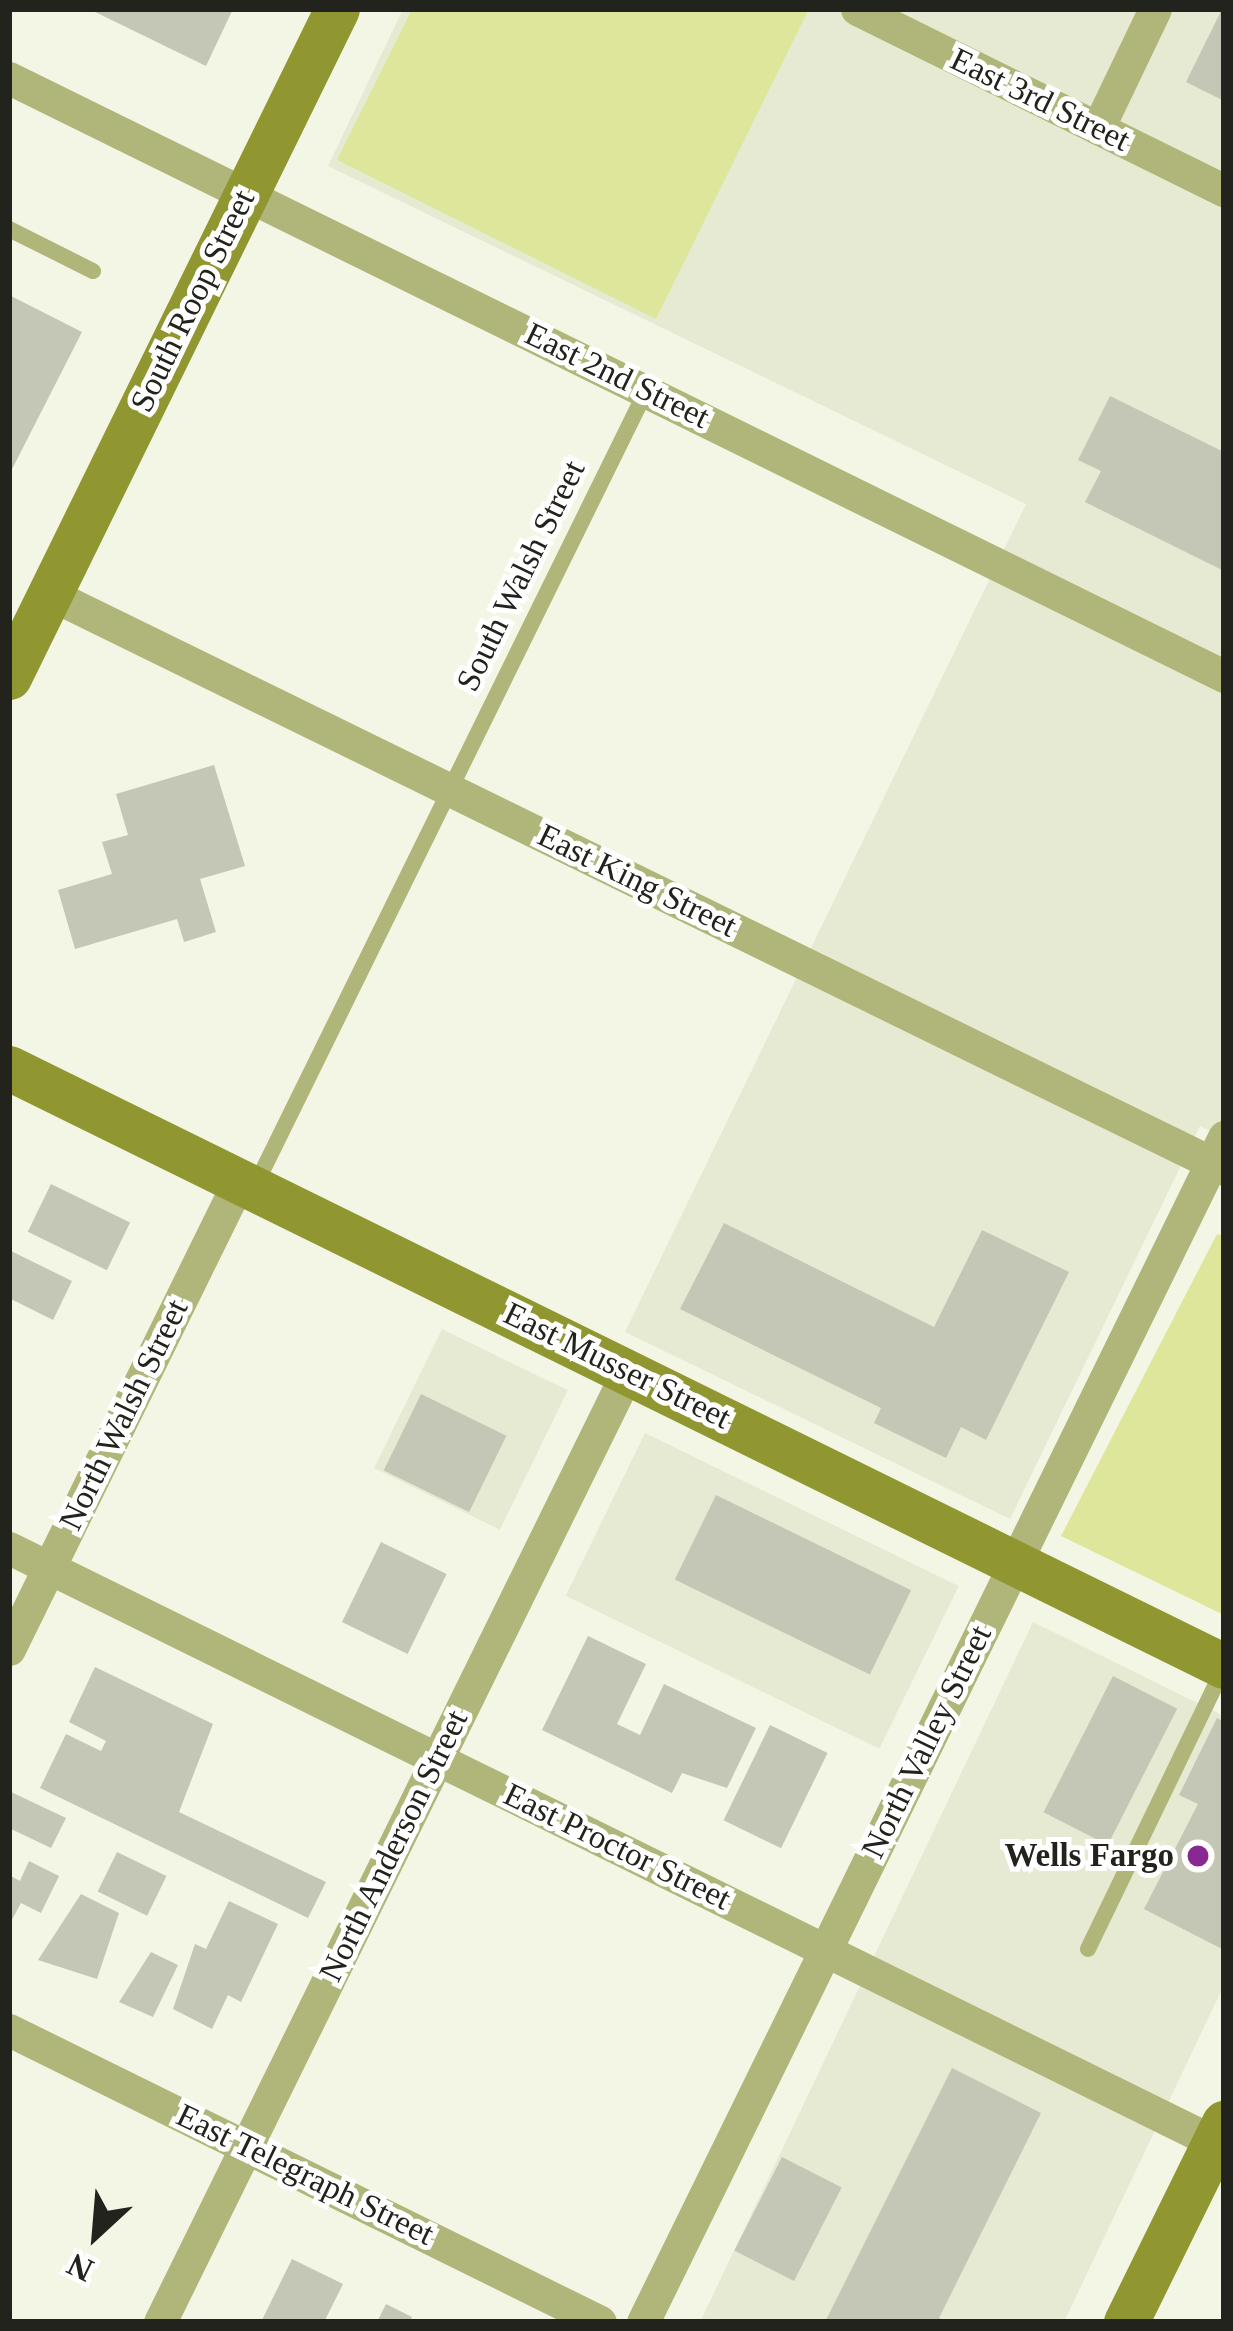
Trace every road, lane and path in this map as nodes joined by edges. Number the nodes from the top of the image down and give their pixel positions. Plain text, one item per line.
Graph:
1 (337, 9) edge
2 (857, 9) edge
3 (1156, 9) edge
4 (9, 78) edge
5 (1098, 128) junction
6 (1224, 190) edge
7 (246, 194) junction
8 (9, 229) edge
9 (93, 271) dead end
10 (646, 390) junction
11 (50, 594) junction
12 (1224, 676) edge
13 (9, 677) edge
14 (450, 789) junction
15 (9, 1068) edge
16 (1220, 1156) edge
17 (247, 1184) junction
18 (628, 1371) junction
19 (9, 1548) edge
20 (1016, 1562) junction
21 (49, 1568) junction
22 (9, 1649) edge
23 (1224, 1667) edge
24 (437, 1759) junction
25 (1088, 1949) dead end
26 (825, 1950) junction
27 (9, 2030) edge
28 (1221, 2137) edge
29 (246, 2145) junction
30 (160, 2322) edge
31 (600, 2322) edge
32 (643, 2322) edge
33 (1126, 2322) edge

1 - 7 street, South Roop Street
2 - 5 street, East 3rd Street
3 - 5 street
4 - 7 street, East 2nd Street
5 - 6 street, East 3rd Street
7 - 10 street, East 2nd Street
7 - 11 street, South Roop Street
8 - 9 lane
10 - 12 street, East 2nd Street
10 - 14 lane, South Walsh Street
11 - 13 street, South Roop Street
11 - 14 street, East King Street
14 - 16 street, East King Street
14 - 17 lane, North Walsh Street
15 - 17 street, East Musser Street
16 - 20 street, North Valley Street
17 - 18 street, East Musser Street
17 - 21 street, North Walsh Street
18 - 20 street, East Musser Street
18 - 24 street, North Anderson Street
19 - 21 street, East Proctor Street
20 - 23 street, East Musser Street
20 - 26 street, North Valley Street
21 - 22 street, North Walsh Street
21 - 24 street, East Proctor Street
23 - 25 lane
24 - 26 street, East Proctor Street
24 - 29 street, North Anderson Street
26 - 28 street, East Proctor Street
26 - 32 street, North Valley Street
27 - 29 street, East Telegraph Street
28 - 33 street
29 - 30 street, North Anderson Street
29 - 31 street, East Telegraph Street

